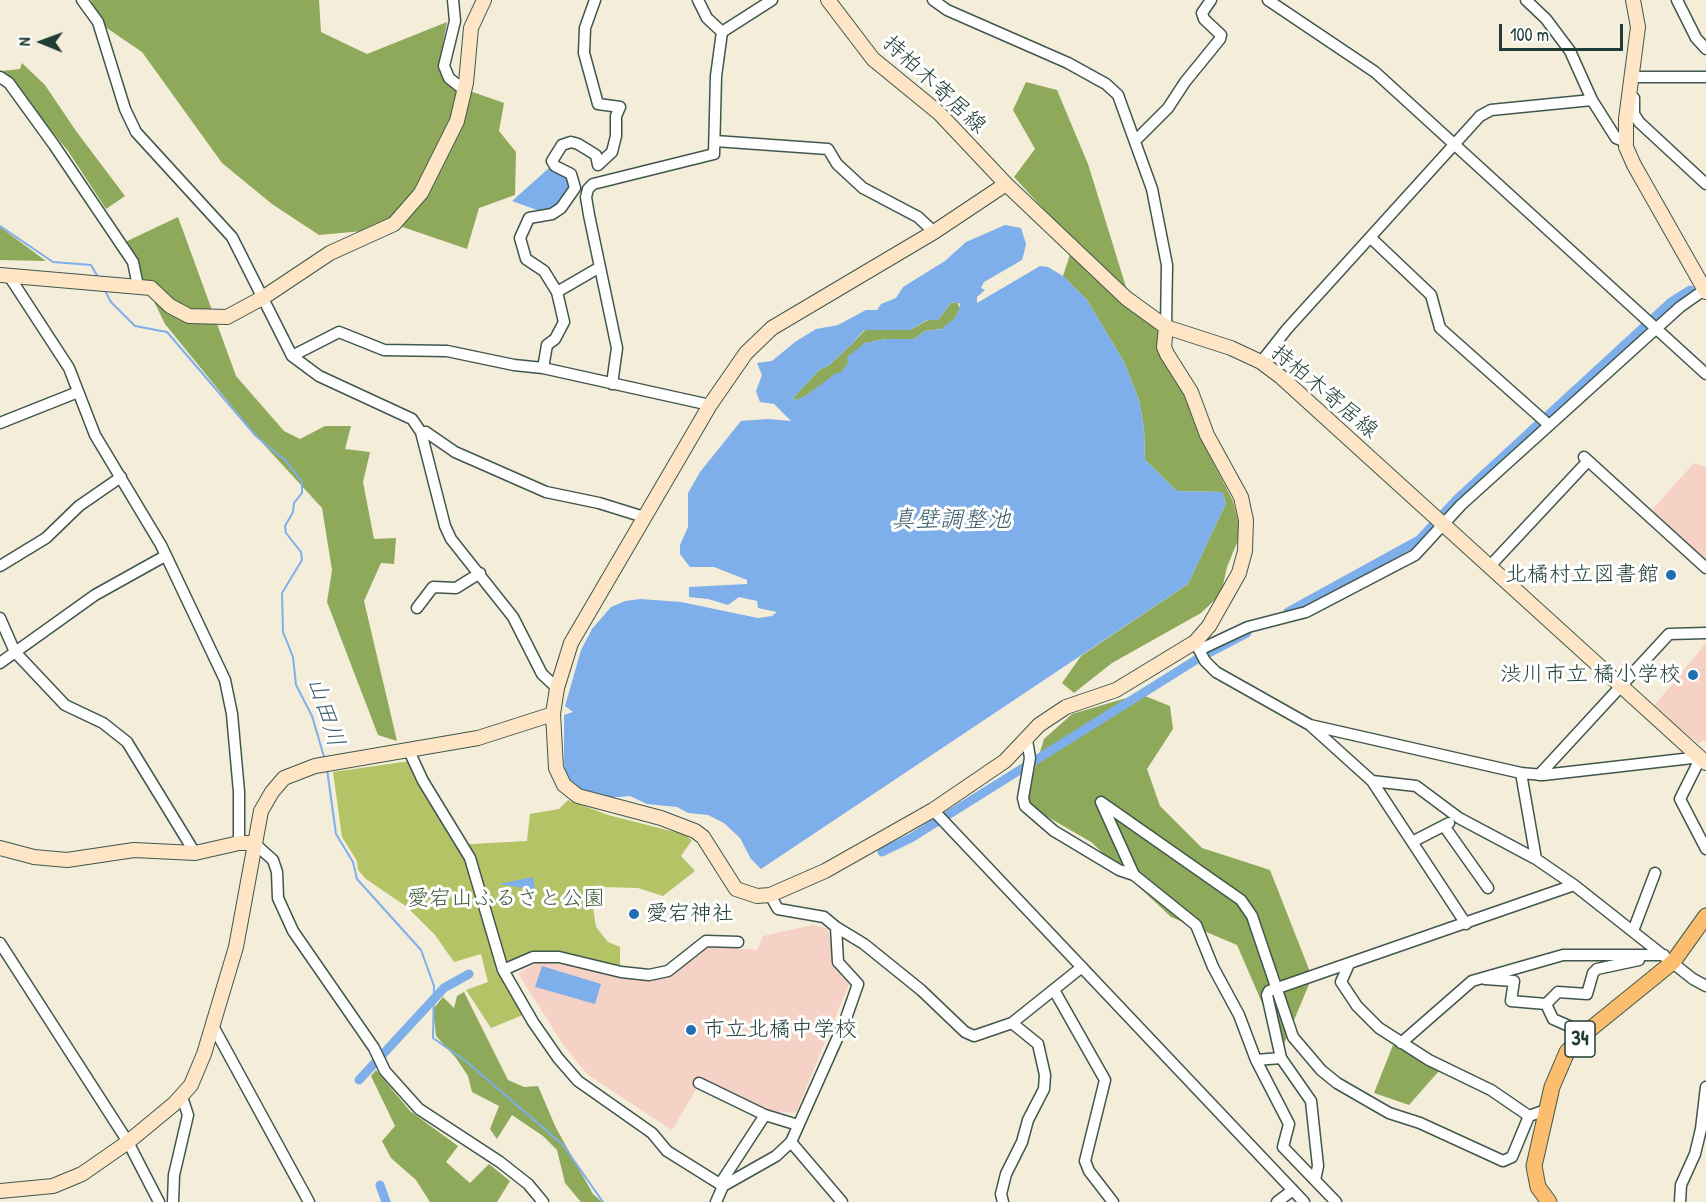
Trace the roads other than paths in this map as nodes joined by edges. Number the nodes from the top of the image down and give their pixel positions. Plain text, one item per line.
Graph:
1 (82, 0) edge
2 (453, 0) edge
3 (484, 0) edge
4 (595, 0) edge
5 (698, 0) edge
6 (772, 0) edge
7 (828, 0) edge
8 (933, 0) edge
9 (1211, 0) edge
10 (1268, 0) edge
11 (1526, 0) edge
12 (1633, 0) edge
13 (1677, 0) edge
14 (722, 32) junction
15 (1706, 49) edge
16 (0, 77) edge
17 (1635, 77) junction
18 (1706, 77) edge
19 (464, 90) junction
20 (1592, 100) junction
21 (715, 141) junction
22 (1135, 141) junction
23 (1625, 142) junction
24 (1455, 144) junction
25 (598, 165) junction
26 (1006, 184) junction
27 (1706, 184) edge
28 (588, 189) junction
29 (934, 232) junction
30 (1372, 239) junction
31 (600, 267) junction
32 (5, 275) edge
33 (138, 286) junction
34 (1705, 291) edge
35 (557, 292) junction
36 (264, 297) junction
37 (1166, 327) junction
38 (1655, 329) junction
39 (292, 356) junction
40 (1261, 362) junction
41 (543, 368) junction
42 (1706, 374) edge
43 (612, 384) junction
44 (78, 392) junction
45 (710, 405) junction
46 (0, 423) edge
47 (1548, 424) junction
48 (421, 432) junction
49 (121, 477) junction
50 (644, 517) junction
51 (1438, 521) junction
52 (165, 556) junction
53 (0, 566) edge
54 (1489, 567) junction
55 (1706, 568) edge
56 (480, 573) junction
57 (417, 608) dead end
58 (0, 618) edge
59 (1706, 633) edge
60 (15, 652) junction
61 (1200, 652) junction
62 (0, 663) edge
63 (1622, 686) junction
64 (557, 688) junction
65 (553, 714) junction
66 (1310, 725) junction
67 (1027, 740) junction
68 (409, 751) junction
69 (1703, 760) edge
70 (1521, 773) junction
71 (1539, 775) junction
72 (1372, 781) junction
73 (933, 810) junction
74 (1459, 818) junction
75 (1444, 826) junction
76 (1412, 842) junction
77 (239, 843) junction
78 (254, 843) junction
79 (0, 848) edge
80 (1706, 849) edge
81 (195, 853) junction
82 (1536, 859) junction
83 (1655, 873) dead end
84 (1134, 875) junction
85 (1574, 885) junction
86 (1488, 888) dead end
87 (770, 895) junction
88 (1706, 916) edge
89 (1466, 924) junction
90 (836, 927) junction
91 (1633, 931) junction
92 (738, 942) dead end
93 (0, 943) edge
94 (1641, 955) junction
95 (1669, 958) junction
96 (1349, 964) junction
97 (1082, 967) junction
98 (503, 970) junction
99 (1479, 978) junction
100 (1706, 986) edge
101 (1275, 988) junction
102 (1054, 990) junction
103 (1546, 1004) junction
104 (1012, 1023) junction
105 (213, 1026) junction
106 (1585, 1033) junction
107 (1401, 1044) junction
108 (1281, 1059) junction
109 (1256, 1060) junction
110 (699, 1083) dead end
111 (1706, 1087) edge
112 (182, 1097) junction
113 (1546, 1110) junction
114 (765, 1115) junction
115 (1529, 1116) junction
116 (798, 1125) junction
117 (129, 1142) junction
118 (791, 1142) junction
119 (1314, 1180) junction
120 (721, 1185) junction
121 (1293, 1190) junction
122 (0, 1191) edge
123 (159, 1202) edge
124 (172, 1202) edge
125 (309, 1202) edge
126 (543, 1202) edge
127 (716, 1202) edge
128 (841, 1202) edge
129 (1003, 1202) edge
130 (1113, 1202) edge
131 (1277, 1202) edge
132 (1304, 1202) edge
133 (1336, 1202) edge
134 (1549, 1202) edge
135 (1680, 1202) edge

1 - 36 street
2 - 19 street
3 - 19 street
4 - 25 street
5 - 14 street
6 - 14 street
7 - 26 street, 持柏木寄居線
8 - 22 street
9 - 22 street
10 - 24 street
11 - 20 street
12 - 17 street
13 - 15 street
14 - 21 street
16 - 33 street
17 - 18 street
17 - 23 street
17 - 27 street
19 - 36 street
20 - 23 street
20 - 24 street
21 - 28 street
21 - 29 street
22 - 37 street
23 - 34 street
24 - 30 street
24 - 38 street
25 - 28 street
25 - 35 street
26 - 29 street
26 - 37 street, 持柏木寄居線
28 - 31 street
29 - 45 street
30 - 40 street
30 - 47 street
31 - 35 street
31 - 43 street
32 - 33 street
32 - 44 street
33 - 36 street
34 - 38 street
35 - 41 street
36 - 39 street
37 - 40 street, 持柏木寄居線
37 - 61 street
38 - 42 street
38 - 47 street
39 - 41 street
39 - 48 street
40 - 51 street, 持柏木寄居線
41 - 43 street
43 - 45 street
44 - 46 street
44 - 49 street
45 - 50 street
47 - 51 street
48 - 50 street
48 - 56 street
49 - 52 street
49 - 53 street
50 - 64 street
51 - 54 street, 持柏木寄居線
51 - 61 street
52 - 60 street
52 - 77 street
54 - 55 street
54 - 63 street, 持柏木寄居線
56 - 57 street
56 - 64 street
58 - 60 street
59 - 63 street
60 - 62 street
60 - 81 street
61 - 66 street
61 - 67 street
63 - 69 street, 持柏木寄居線
63 - 71 street
64 - 65 street
65 - 68 street
65 - 87 street
66 - 70 street
66 - 72 street
67 - 73 street
67 - 84 street
68 - 78 street
68 - 98 street
69 - 71 street
69 - 80 street
70 - 71 street
70 - 82 street
72 - 74 street
72 - 76 street
73 - 87 street
73 - 97 street
74 - 75 street
74 - 82 street
75 - 76 street
75 - 86 street
76 - 89 street
77 - 78 street
77 - 81 street
78 - 105 street
78 - 126 street
79 - 81 street
82 - 85 street
83 - 91 street
84 - 101 street
84 - 109 street
85 - 89 street
85 - 91 street
87 - 90 street
88 - 95 main road, 34
89 - 96 street
90 - 104 street
90 - 116 street
91 - 95 street
92 - 98 street
93 - 117 street
94 - 95 street
94 - 99 street
94 - 103 street
95 - 100 street
95 - 106 main road, 34
96 - 101 street
96 - 107 street
97 - 102 street
97 - 121 street
98 - 120 street
99 - 103 street
99 - 107 street
101 - 108 street
101 - 115 street
102 - 104 street
102 - 130 street
103 - 106 street
104 - 129 street
105 - 112 street
105 - 125 street
106 - 113 main road, 34
107 - 115 street
108 - 109 street
108 - 119 street
109 - 119 street
110 - 114 street
111 - 135 street
112 - 117 street
112 - 124 street
113 - 115 street
113 - 134 main road, 34
114 - 116 street
114 - 120 street
116 - 118 street
117 - 122 street
117 - 123 street
118 - 120 street
118 - 128 street
119 - 133 street
120 - 127 street
121 - 131 street
121 - 132 street

